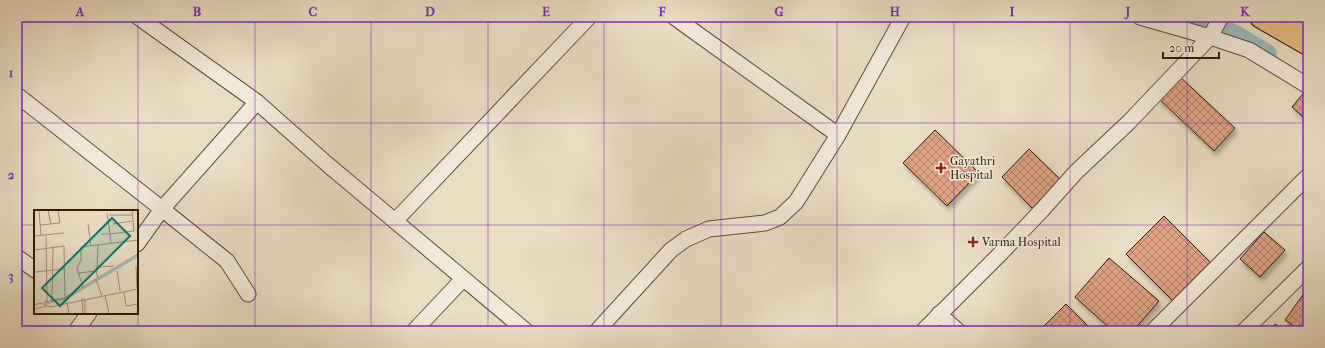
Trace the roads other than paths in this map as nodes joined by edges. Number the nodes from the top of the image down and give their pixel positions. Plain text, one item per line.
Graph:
1 (589, 17) edge
2 (674, 17) edge
3 (903, 17) edge
4 (1140, 17) edge
5 (1222, 17) edge
6 (1261, 17) edge
7 (1297, 17) edge
8 (144, 19) edge
9 (1308, 24) edge
10 (1212, 34) junction
11 (1308, 44) edge
12 (1308, 86) edge
13 (17, 95) edge
14 (257, 102) junction
15 (838, 135) junction
16 (1308, 176) edge
17 (162, 209) junction
18 (395, 221) junction
19 (138, 243) edge
20 (17, 257) edge
21 (1308, 268) edge
22 (34, 269) edge
23 (463, 278) junction
24 (248, 294) dead end
25 (87, 314) edge
26 (939, 314) junction
27 (76, 331) edge
28 (414, 331) edge
29 (526, 331) edge
30 (597, 331) edge
31 (923, 331) edge
32 (958, 331) edge
33 (1153, 331) edge
34 (1244, 331) edge

1 - 18 street
2 - 15 street
3 - 15 street
4 - 10 street
5 - 10 street
6 - 11 main road
7 - 9 main road
8 - 14 street
10 - 12 street
10 - 26 street
13 - 17 street
14 - 17 street
14 - 18 street
15 - 30 street
16 - 33 street
17 - 19 street
17 - 24 street
18 - 23 street
20 - 22 street
21 - 34 street
23 - 28 street
23 - 29 street
25 - 27 street
26 - 31 street
26 - 32 street

